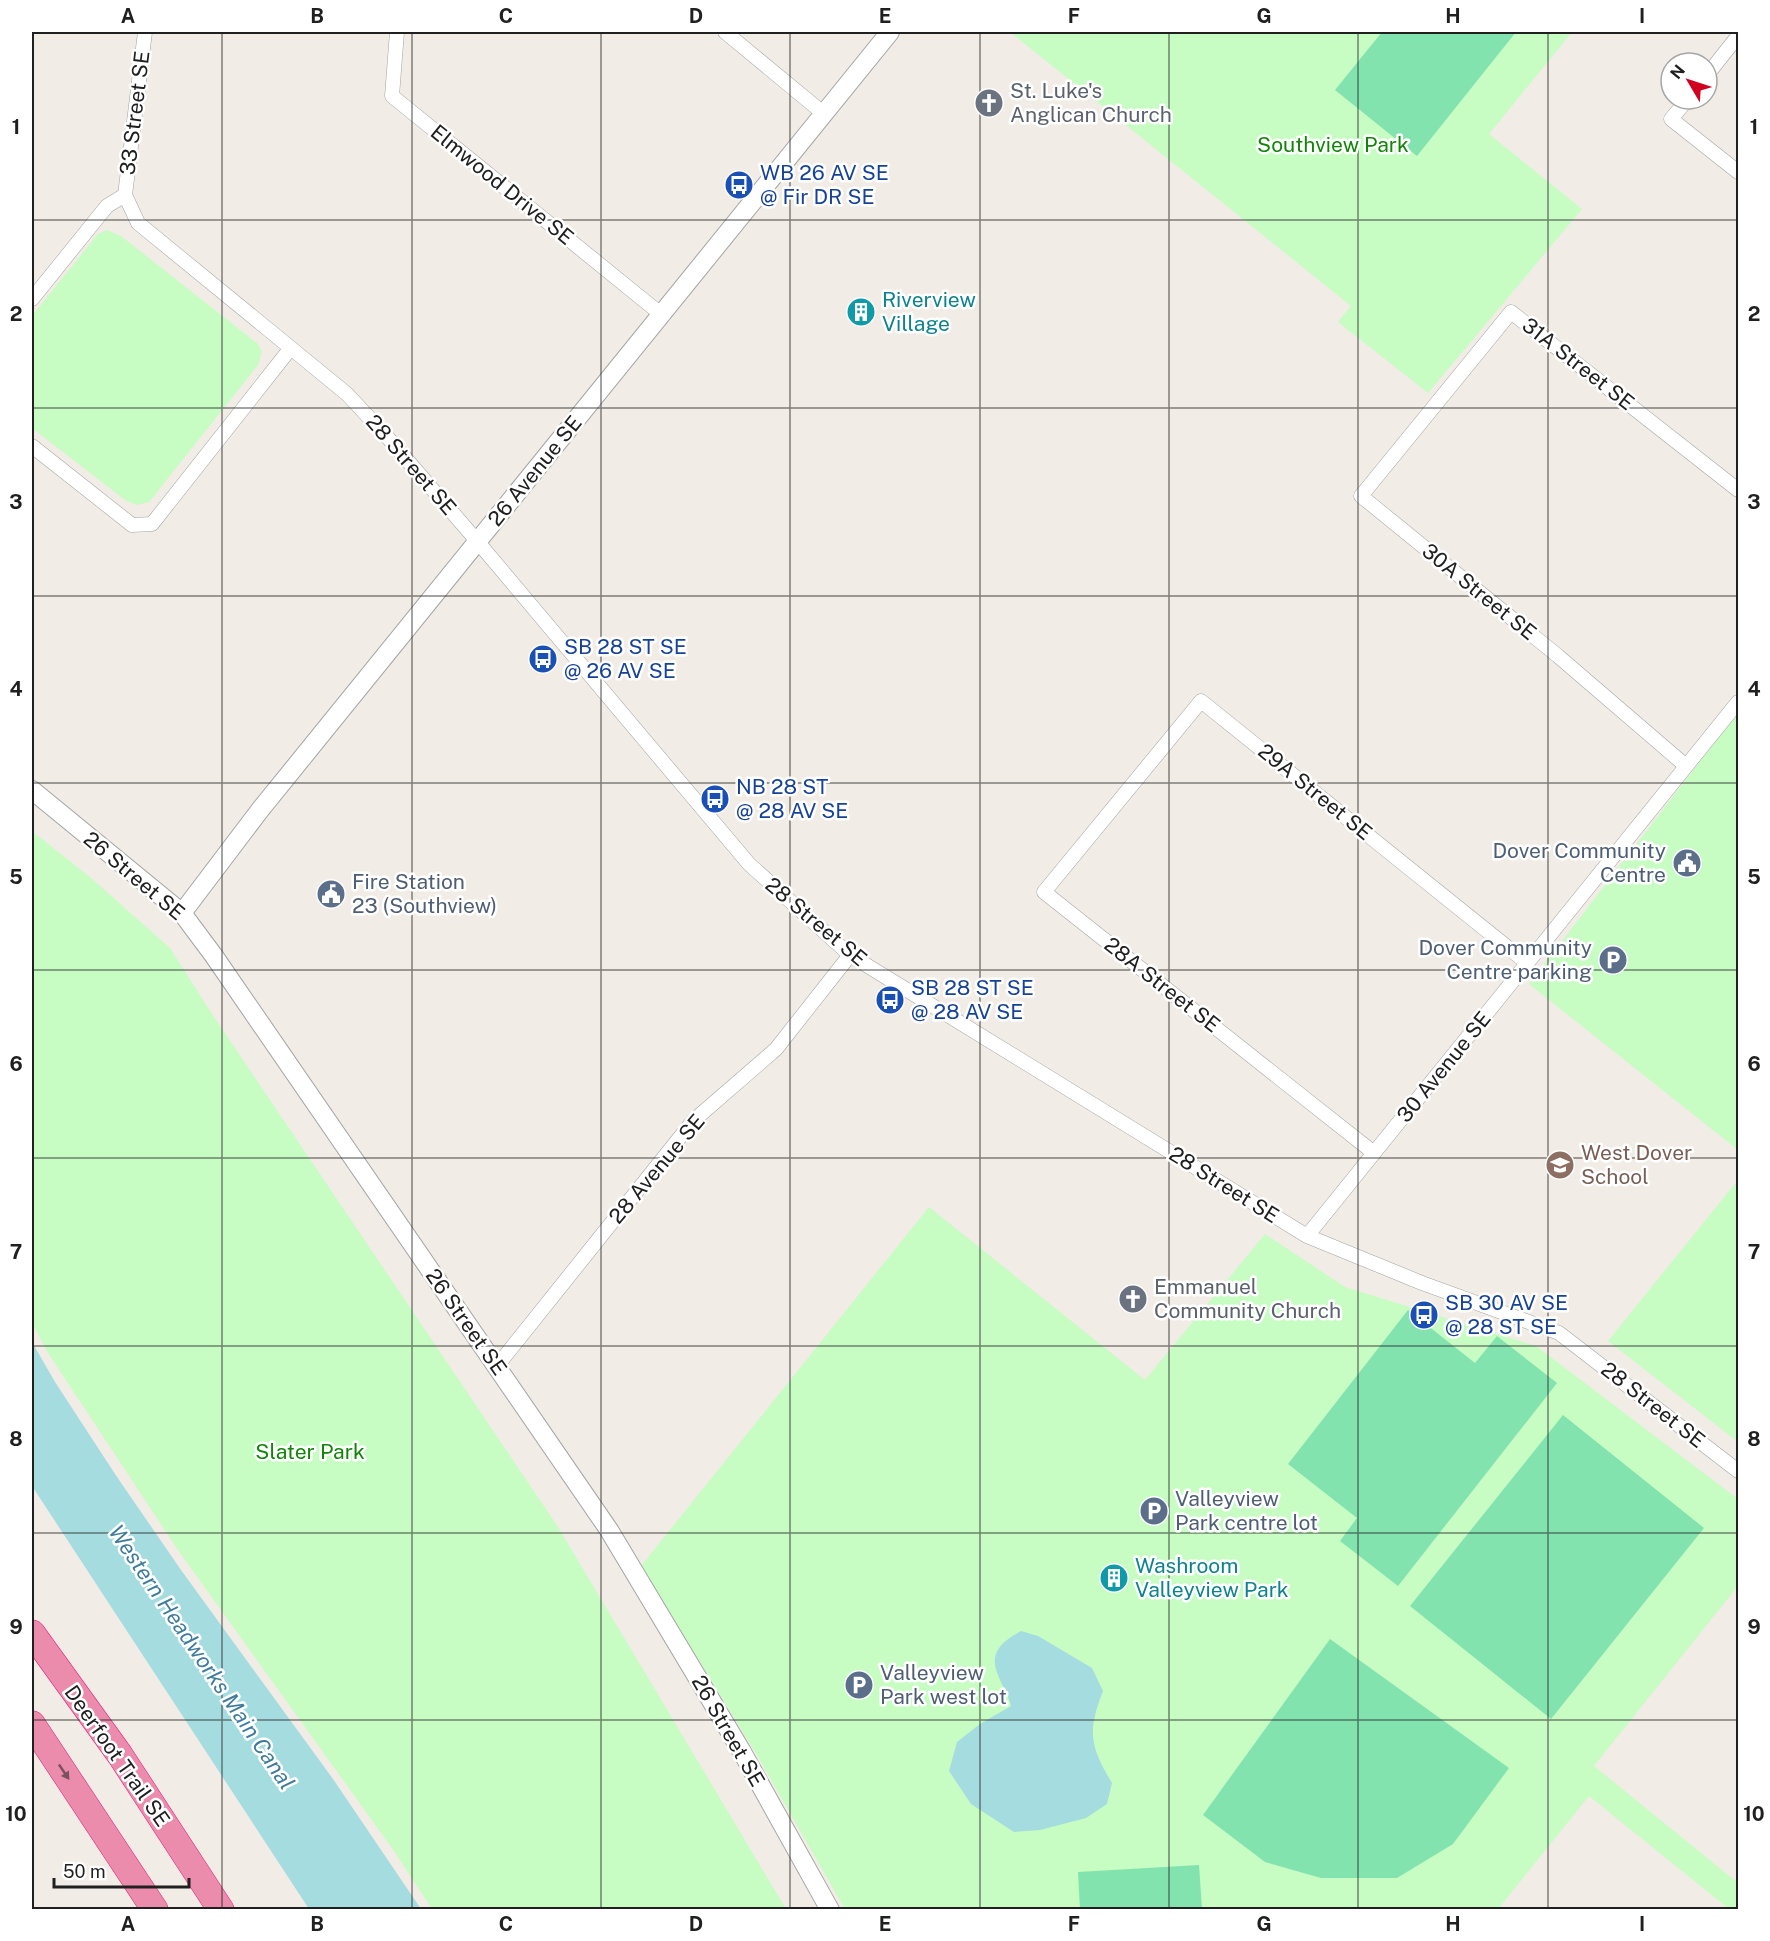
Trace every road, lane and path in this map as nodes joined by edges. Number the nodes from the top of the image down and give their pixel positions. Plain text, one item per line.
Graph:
1 (145, 32) edge
2 (397, 32) edge
3 (725, 32) edge
4 (890, 32) edge
5 (1738, 36) edge
6 (1719, 60) edge
7 (1678, 111) edge
8 (823, 112) junction
9 (1738, 172) edge
10 (125, 195) junction
11 (32, 298) edge
12 (662, 315) junction
13 (290, 349) junction
14 (1435, 404) joint
15 (32, 446) edge
16 (1738, 490) edge
17 (477, 542) junction
18 (1738, 702) edge
19 (1686, 766) junction
20 (32, 790) edge
21 (1119, 798) joint
22 (182, 913) junction
23 (850, 955) junction
24 (1527, 963) junction
25 (1374, 1153) junction
26 (1307, 1236) junction
27 (497, 1366) junction
28 (1738, 1471) edge
29 (32, 1633) edge
30 (32, 1724) edge
31 (155, 1910) edge
32 (221, 1910) edge
33 (830, 1910) edge

1 - 10 street, 33 Street SE
2 - 12 street, Elmwood Drive SE
3 - 8 street
4 - 8 street, 26 Avenue SE
5 - 6 street
7 - 9 street
8 - 12 street, 26 Avenue SE
10 - 11 street
10 - 13 street, 28 Street SE
12 - 17 street, 26 Avenue SE
13 - 15 street
13 - 17 street, 28 Street SE
14 - 16 street, 31A Street SE
14 - 19 street, 30A Street SE
17 - 22 street, 26 Avenue SE
17 - 23 street, 28 Street SE
18 - 19 street, 30 Avenue SE
19 - 24 street, 30 Avenue SE
20 - 22 street, 26 Street SE
21 - 24 street, 29A Street SE
21 - 25 street, 28A Street SE
22 - 27 street, 26 Street SE
23 - 26 street, 28 Street SE
23 - 27 street, 28 Avenue SE
24 - 25 street, 30 Avenue SE
25 - 26 street, 30 Avenue SE
26 - 28 street, 28 Street SE
27 - 33 street, 26 Street SE
29 - 32 highway, Deerfoot Trail SE
30 -> 31 highway

